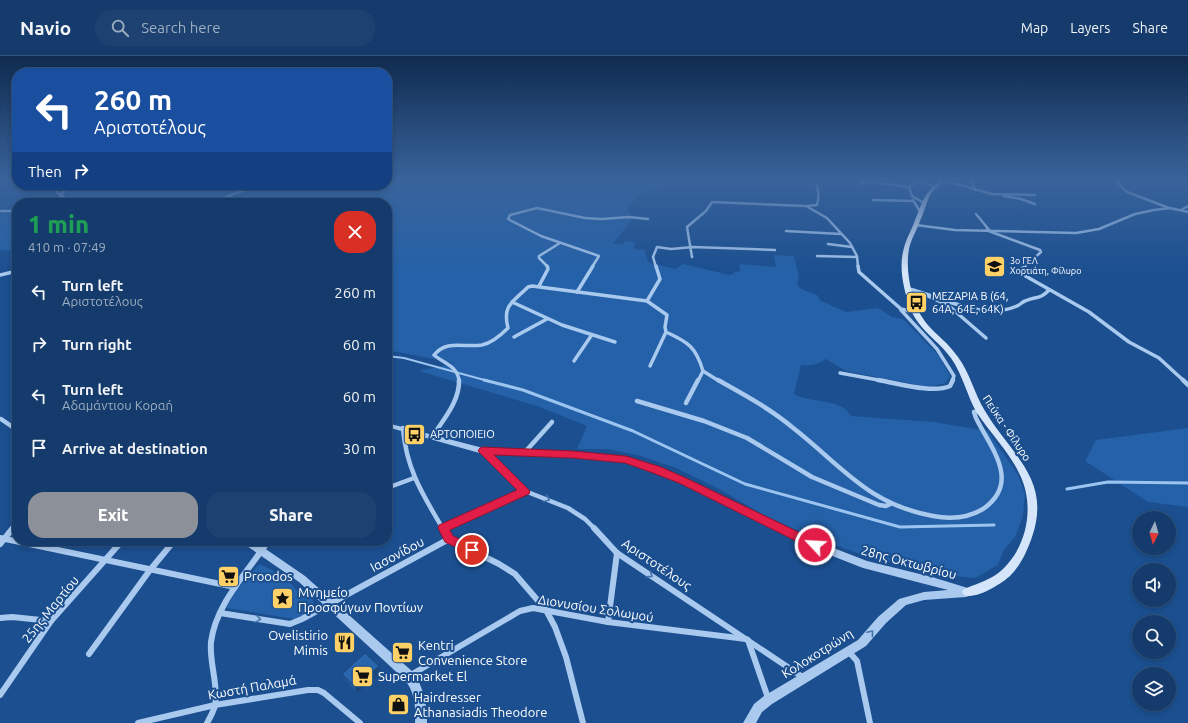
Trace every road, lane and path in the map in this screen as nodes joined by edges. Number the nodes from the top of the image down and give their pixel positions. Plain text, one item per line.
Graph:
1 (523, 211) edge
2 (552, 211) edge
3 (704, 211) edge
4 (815, 211) edge
5 (1152, 211) edge
6 (921, 213) edge
7 (976, 214) dead end
8 (648, 219) dead end
9 (916, 225) junction
10 (786, 231) dead end
11 (989, 231) junction
12 (841, 234) junction
13 (560, 243) junction
14 (828, 244) dead end
15 (691, 247) junction
16 (852, 247) junction
17 (775, 250) dead end
18 (817, 256) dead end
19 (692, 257) dead end
20 (857, 257) junction
21 (12, 272) edge
22 (0, 275) edge
23 (539, 286) junction
24 (909, 290) junction
25 (1049, 290) junction
26 (577, 292) junction
27 (647, 301) junction
28 (512, 302) junction
29 (901, 309) junction
30 (915, 312) junction
31 (547, 318) junction
32 (666, 332) junction
33 (591, 336) junction
34 (514, 337) dead end
35 (986, 338) dead end
36 (615, 342) dead end
37 (574, 361) dead end
38 (650, 366) dead end
39 (703, 371) junction
40 (840, 373) dead end
41 (1188, 385) edge
42 (637, 401) dead end
43 (686, 403) dead end
44 (980, 411) junction
45 (1, 419) dead end
46 (552, 422) dead end
47 (392, 426) edge
48 (12, 427) edge
49 (402, 428) junction
50 (432, 437) junction
51 (483, 451) junction
52 (525, 452) junction
53 (414, 478) junction
54 (392, 486) edge
55 (525, 491) junction
56 (890, 504) junction
57 (12, 528) edge
58 (444, 528) junction
59 (2, 538) edge
60 (449, 539) junction
61 (12, 540) edge
62 (0, 544) edge
63 (40, 546) edge
64 (118, 546) edge
65 (170, 546) edge
66 (254, 546) edge
67 (265, 546) edge
68 (262, 551) junction
69 (617, 553) junction
70 (106, 560) junction
71 (150, 570) junction
72 (235, 587) junction
73 (968, 592) junction
74 (328, 604) junction
75 (546, 610) junction
76 (220, 613) junction
77 (0, 618) edge
78 (51, 621) junction
79 (608, 622) junction
80 (748, 640) junction
81 (849, 652) junction
82 (89, 654) dead end
83 (409, 676) junction
84 (804, 678) junction
85 (0, 695) edge
86 (768, 700) junction
87 (215, 705) junction
88 (138, 723) edge
89 (207, 723) edge
90 (360, 723) edge
91 (421, 723) edge
92 (583, 723) edge
93 (749, 723) edge
94 (870, 723) edge

1 - 13 street
2 - 8 street
3 - 15 street
4 - 12 street
5 - 11 street
6 - 9 main road, Πεύκα - Φίλυρο
7 - 11 street
9 - 11 street
9 - 24 main road, Πεύκα - Φίλυρο
10 - 12 street
11 - 25 street
12 - 16 street
13 - 23 street
13 - 26 street
14 - 16 street
15 - 17 street
15 - 19 street
15 - 27 street
16 - 20 street
18 - 20 street
20 - 29 street
21 - 22 street
23 - 26 street
23 - 28 street
24 - 25 street
24 - 30 main road, Πεύκα - Φίλυρο
24 - 35 street
25 - 41 street
26 - 27 street
27 - 32 street
28 - 31 street
28 - 50 street
29 - 30 street
29 - 40 street
30 - 44 main road, Πεύκα - Φίλυρο
31 - 33 street
31 - 34 street
32 - 38 street
32 - 39 street
33 - 36 street
33 - 37 street
39 - 43 street
39 - 56 street
42 - 56 street
44 - 56 street
44 - 73 main road, Πεύκα - Φίλυρο
45 - 48 street
46 - 52 street
47 - 49 street, 28ης Οκτωβρίου
49 - 50 street, 28ης Οκτωβρίου
49 - 53 street
50 - 51 street, 28ης Οκτωβρίου
51 - 52 street, 28ης Οκτωβρίου
51 - 55 street, Αριστοτέλους
52 - 73 street, 28ης Οκτωβρίου
53 - 54 street
53 - 58 street
55 - 58 street
55 -> 69 street, Αριστοτέλους
57 - 59 street
58 - 60 street
59 - 61 street
59 - 62 street
60 - 74 street, Ιασονίδου
60 - 75 street
63 - 70 street
64 - 70 street, 25ης Μαρτίου
65 - 71 street
66 - 68 street
67 - 68 street
68 - 72 street
68 - 74 street
69 - 79 street
69 -> 80 street, Αριστοτέλους
70 - 71 street
70 - 78 street, 25ης Μαρτίου
71 - 72 street
71 - 82 street
72 - 76 street
81 -> 73 street, Κολοκοτρώνη
76 -> 74 street, Ιασονίδου
74 - 83 street
75 - 79 street, Διονυσίου Σολωμού
75 - 83 street, Διονυσίου Σολωμού
75 - 92 street
76 - 87 street
77 - 78 street
78 - 85 street, 25ης Μαρτίου
79 - 80 street, Διονυσίου Σολωμού
80 - 84 street, Αριστοτέλους
80 - 86 street
81 - 84 street, Κολοκοτρώνη
81 - 94 street
83 - 91 street
84 - 86 street, Κολοκοτρώνη
86 - 93 street, Κολοκοτρώνη
87 - 88 street, Κωστή Παλαμά
87 - 89 street
87 - 90 street, Κωστή Παλαμά

